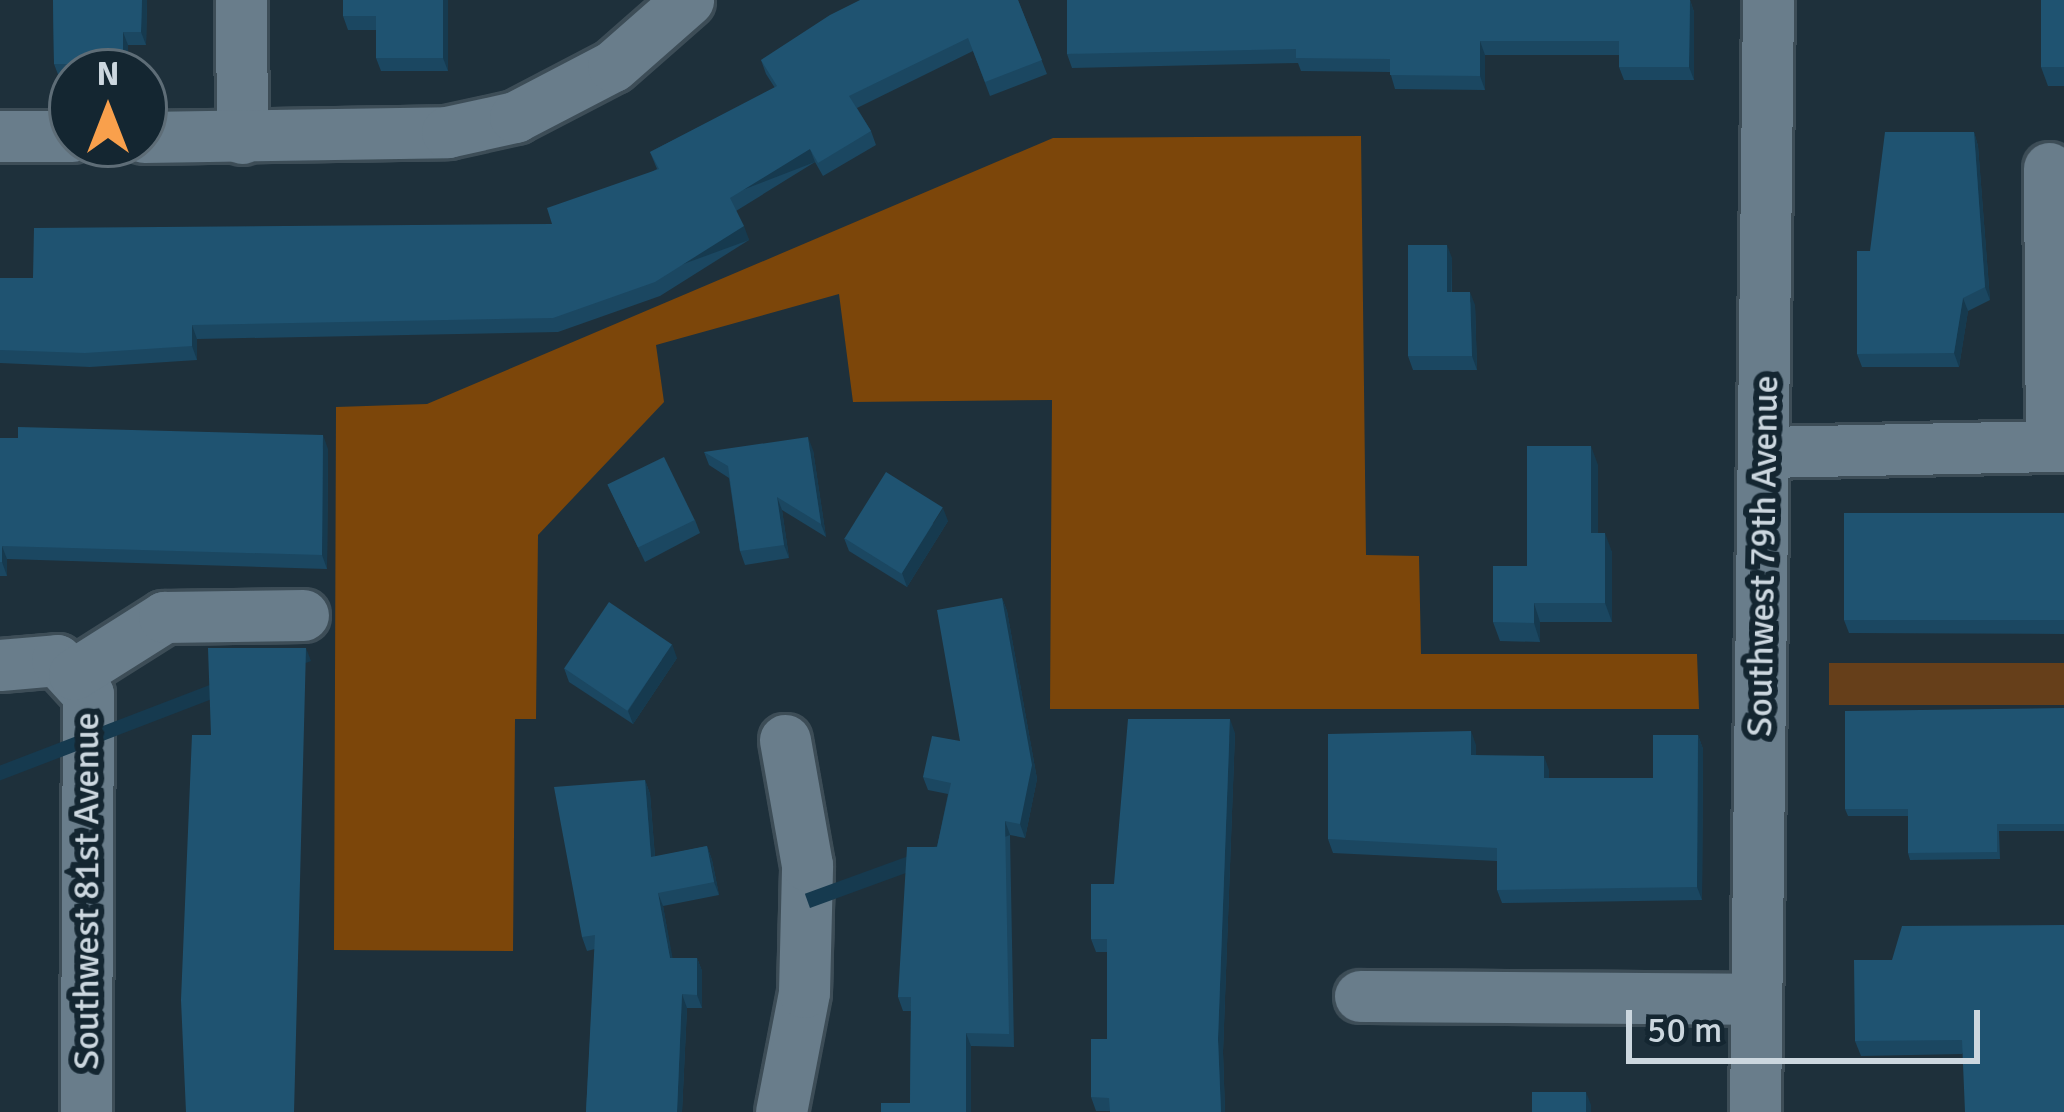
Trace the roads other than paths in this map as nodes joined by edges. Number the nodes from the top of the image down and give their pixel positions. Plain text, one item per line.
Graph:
1 (242, 0) edge
2 (688, 0) edge
3 (1768, 0) edge
4 (0, 136) edge
5 (48, 136) edge
6 (168, 136) edge
7 (242, 138) junction
8 (2049, 168) dead end
9 (2058, 446) edge
10 (1766, 452) junction
11 (304, 615) dead end
12 (0, 665) edge
13 (74, 674) junction
14 (785, 740) dead end
15 (1360, 996) dead end
16 (1756, 999) junction
17 (86, 1112) edge
18 (781, 1112) edge
19 (1755, 1112) edge

1 - 7 street
2 - 7 street
3 - 10 street, Southwest 79th Avenue
4 - 5 street
6 - 7 street
8 - 9 street
9 - 10 street
10 - 16 street, Southwest 79th Avenue
11 - 13 street
12 - 13 street
13 - 17 street, Southwest 81st Avenue
14 - 18 street
15 - 16 street
16 - 19 street, Southwest 79th Avenue

